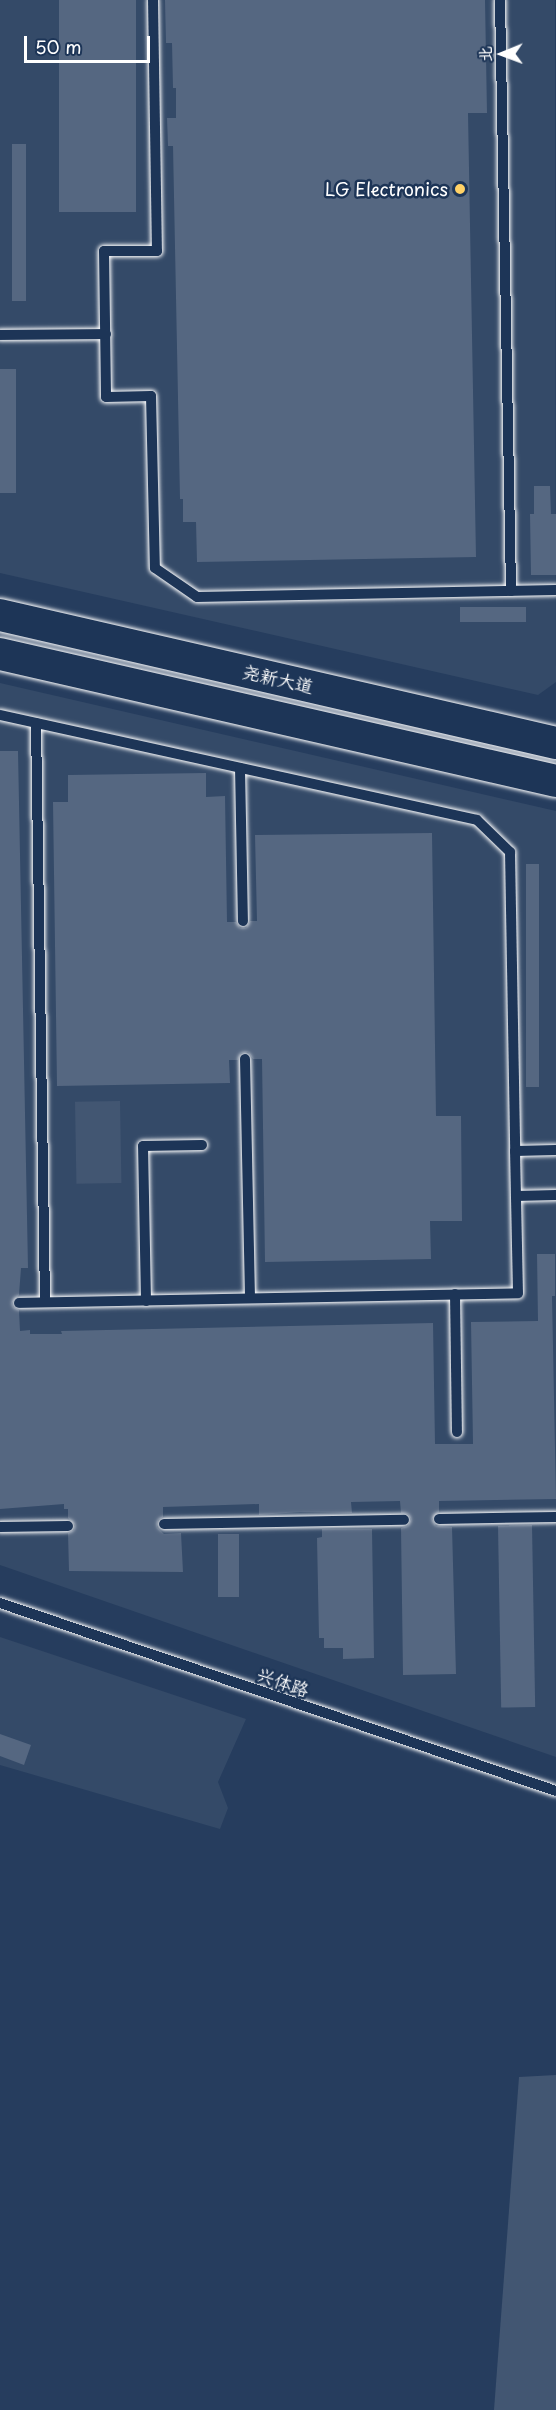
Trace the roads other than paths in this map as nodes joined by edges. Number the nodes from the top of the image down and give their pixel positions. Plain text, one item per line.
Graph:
1 (153, 0) edge
2 (500, 0) edge
3 (106, 334) junction
4 (0, 335) edge
5 (556, 590) edge
6 (512, 591) junction
7 (0, 615) edge
8 (0, 654) edge
9 (0, 715) edge
10 (36, 723) junction
11 (556, 743) edge
12 (240, 768) junction
13 (556, 781) edge
14 (243, 921) dead end
15 (245, 1059) dead end
16 (202, 1144) dead end
17 (556, 1150) edge
18 (515, 1151) junction
19 (556, 1195) edge
20 (516, 1196) junction
21 (456, 1294) junction
22 (250, 1298) junction
23 (146, 1300) junction
24 (45, 1302) junction
25 (19, 1303) dead end
26 (457, 1431) dead end
27 (556, 1517) edge
28 (439, 1519) dead end
29 (404, 1520) dead end
30 (164, 1524) dead end
31 (68, 1526) dead end
32 (0, 1527) edge
33 (0, 1603) edge
34 (556, 1791) edge

1 - 3 lane
2 - 6 lane
3 - 4 lane
3 - 6 lane
5 - 6 lane
7 - 11 main road, 尧新大道
8 - 13 main road, 尧新大道
9 - 10 lane
10 - 12 lane
10 - 24 lane
12 - 14 lane
12 - 18 lane
15 - 22 lane
16 - 23 lane
17 - 18 lane
18 - 20 lane
19 - 20 lane
20 - 21 lane
21 - 22 lane
21 - 26 lane
22 - 23 lane
23 - 24 lane
24 - 25 lane
27 - 28 lane
29 - 30 lane
31 - 32 lane
33 - 34 lane, 兴体路

